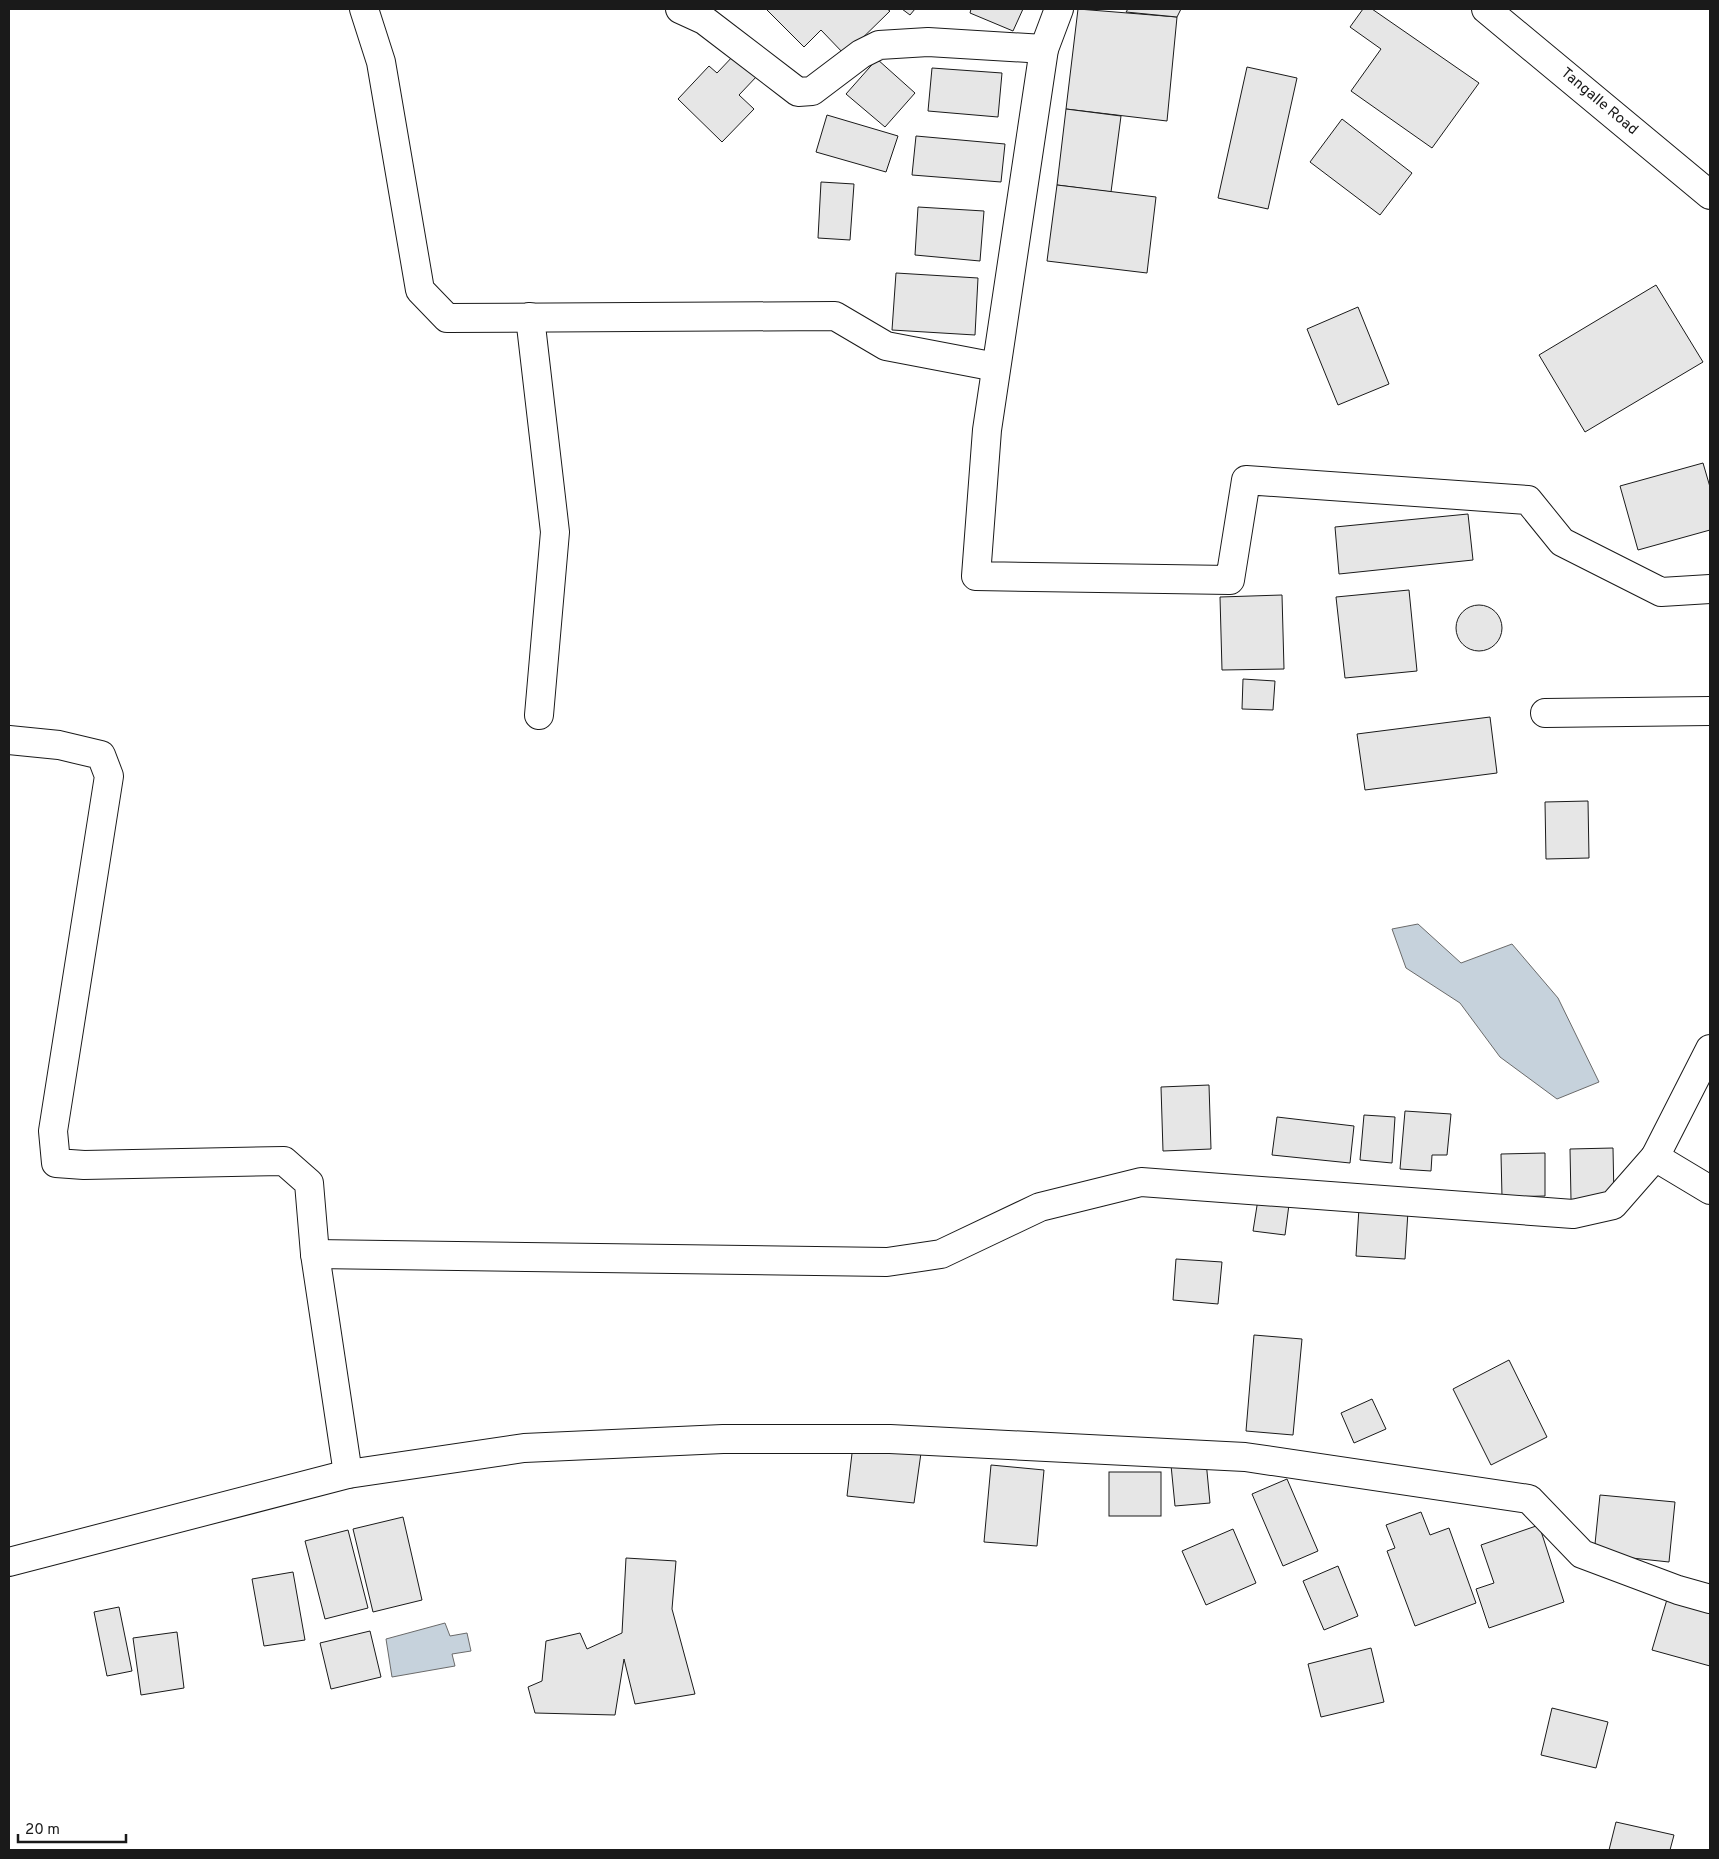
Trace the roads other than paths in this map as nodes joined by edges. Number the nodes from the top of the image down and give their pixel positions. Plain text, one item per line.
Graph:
1 (364, 9) edge
2 (680, 9) edge
3 (1059, 9) edge
4 (1486, 9) edge
5 (1044, 50) junction
6 (1710, 196) edge
7 (530, 318) junction
8 (996, 367) junction
9 (1710, 589) edge
10 (1710, 711) edge
11 (1545, 713) dead end
12 (539, 715) dead end
13 (9, 740) edge
14 (1710, 1049) edge
15 (1655, 1157) junction
16 (1710, 1190) edge
17 (315, 1254) junction
18 (348, 1474) junction
19 (9, 1562) edge
20 (1710, 1599) edge

1 - 7 main road
2 - 5 main road
3 - 5 main road
4 - 6 main road, Tangalle Road
5 - 8 main road
7 - 8 main road
7 - 12 main road
8 - 9 main road
10 - 11 main road
13 - 17 main road
14 - 15 main road
15 - 16 main road
15 - 17 main road
17 - 18 main road
18 - 19 main road
18 - 20 main road

